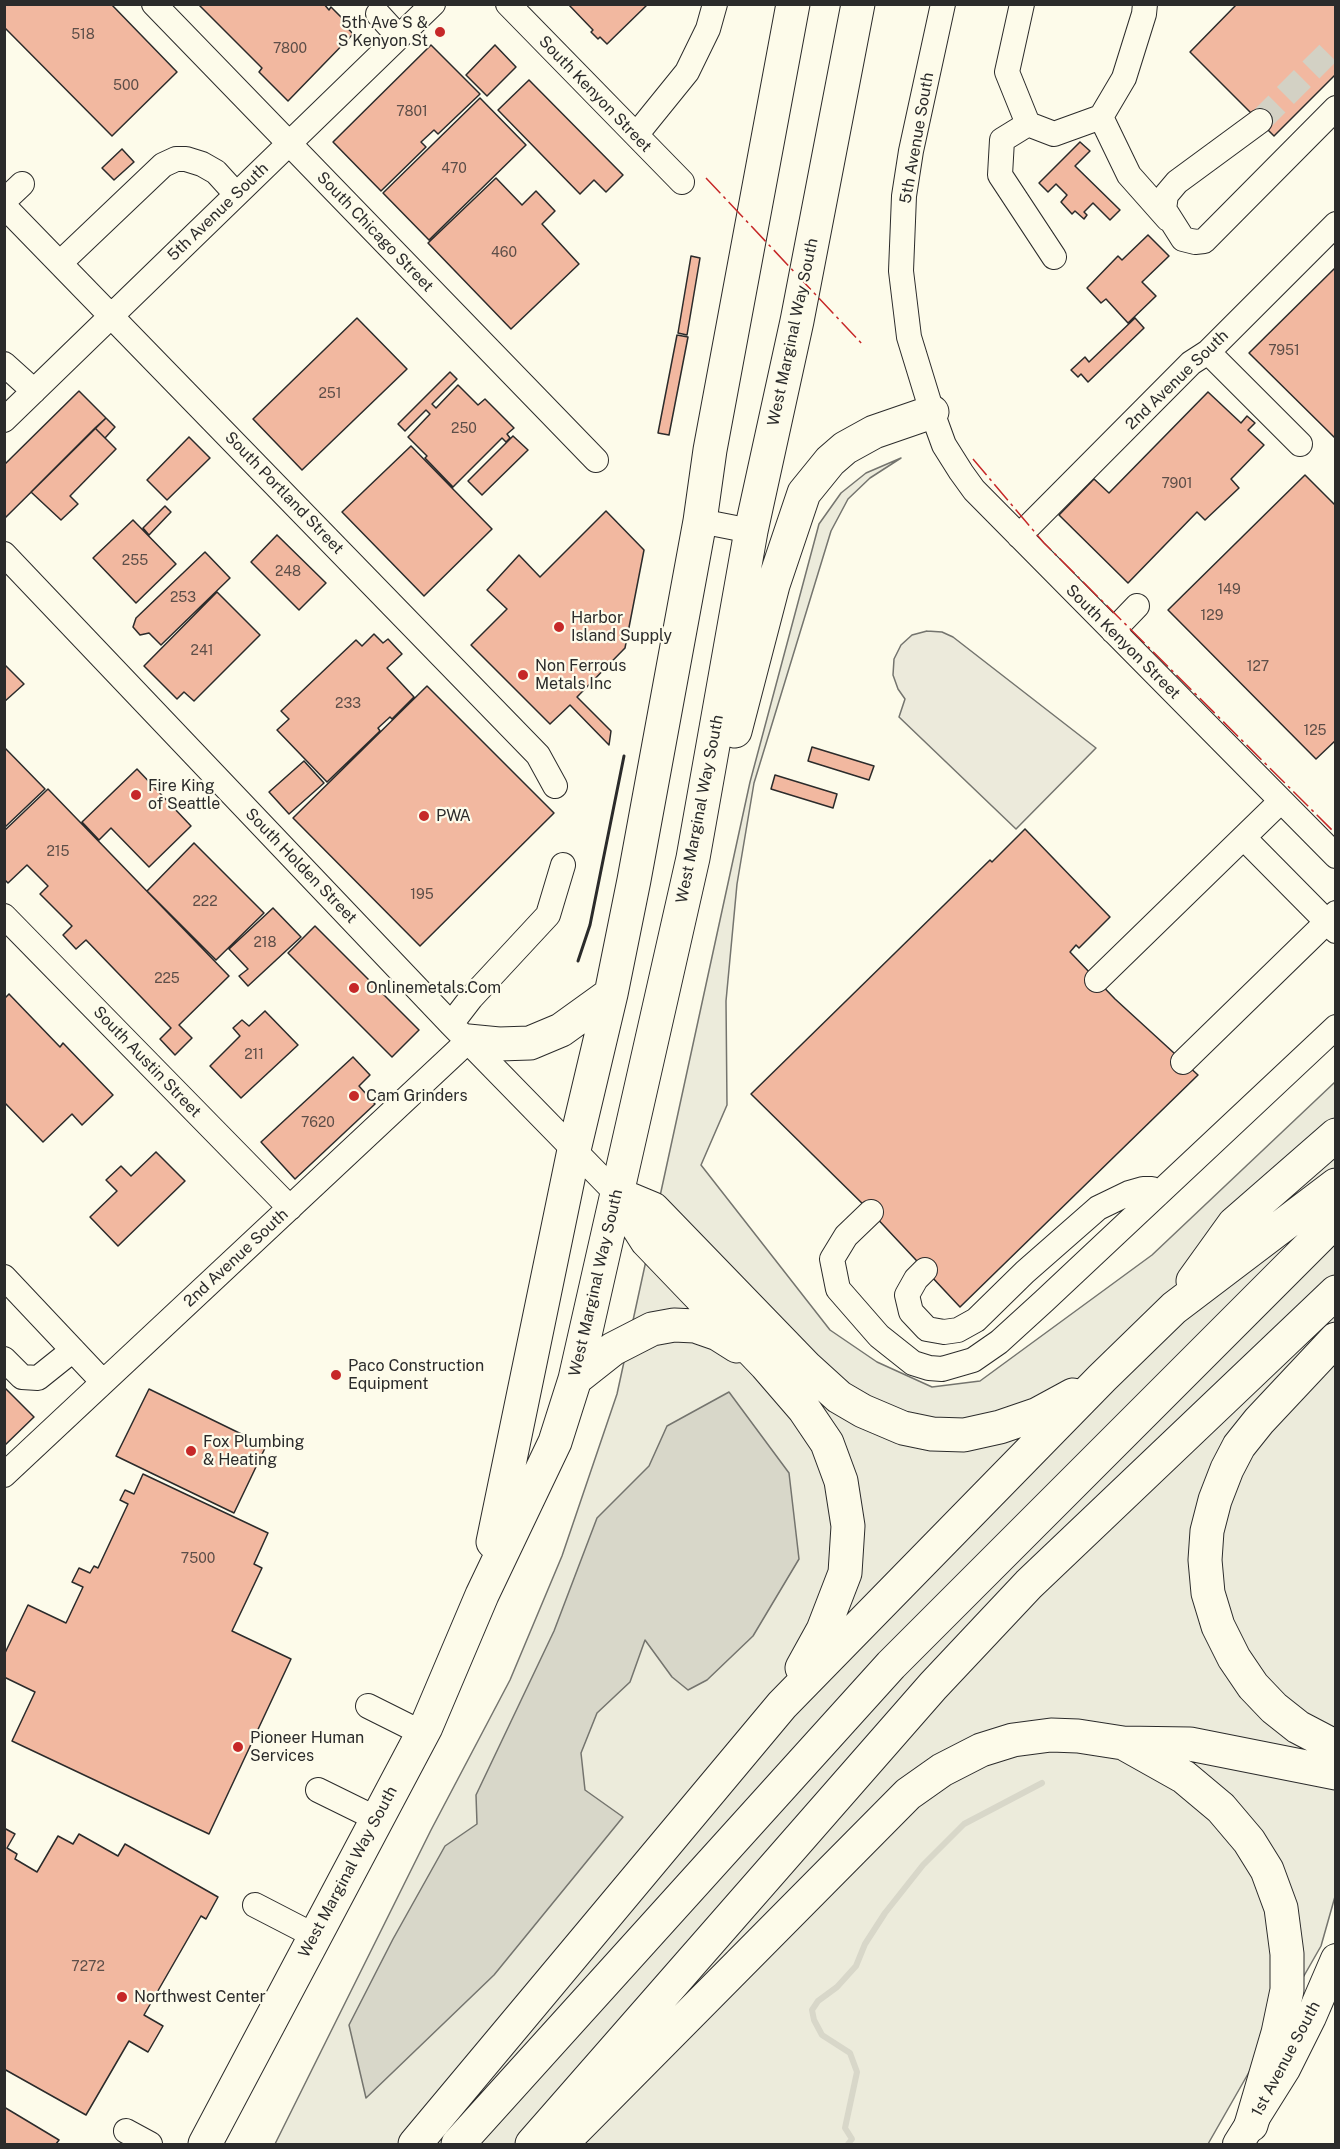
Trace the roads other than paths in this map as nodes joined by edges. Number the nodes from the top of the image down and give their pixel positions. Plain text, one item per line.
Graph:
1 (154, 4) edge
2 (433, 4) edge
3 (508, 4) edge
4 (715, 4) edge
5 (793, 4) edge
6 (858, 4) edge
7 (943, 4) edge
8 (1022, 4) edge
9 (1145, 4) edge
10 (378, 14) dead end
11 (399, 37) junction
12 (1335, 108) edge
13 (1101, 117) junction
14 (1260, 122) tunnel mouth
15 (1028, 124) junction
16 (636, 135) junction
17 (289, 143) junction
18 (682, 183) dead end
19 (236, 194) junction
20 (4, 206) edge
21 (1168, 219) junction
22 (1335, 224) edge
23 (1054, 257) dead end
24 (60, 263) junction
25 (111, 316) junction
26 (1208, 352) junction
27 (4, 364) edge
28 (34, 391) junction
29 (932, 412) junction
30 (4, 420) edge
31 (1300, 444) dead end
32 (596, 460) dead end
33 (700, 521) junction
34 (752, 531) junction
35 (1019, 536) junction
36 (4, 554) edge
37 (1137, 606) dead end
38 (1113, 631) junction
39 (555, 786) dead end
40 (1281, 801) junction
41 (1244, 838) junction
42 (1332, 845) edge
43 (693, 858) junction
44 (563, 865) dead end
45 (4, 916) edge
46 (1333, 922) edge
47 (1097, 980) dead end
48 (611, 994) junction
49 (1335, 1027) edge
50 (459, 1033) junction
51 (1183, 1062) dead end
52 (1335, 1135) edge
53 (574, 1150) junction
54 (1335, 1185) edge
55 (617, 1194) junction
56 (1158, 1194) junction
57 (290, 1208) junction
58 (872, 1212) dead end
59 (1335, 1220) edge
60 (925, 1270) dead end
61 (4, 1277) edge
62 (1335, 1292) edge
63 (1174, 1308) junction
64 (1335, 1339) edge
65 (73, 1350) junction
66 (4, 1359) edge
67 (766, 1365) junction
68 (1102, 1378) junction
69 (575, 1379) junction
70 (104, 1382) junction
71 (4, 1475) edge
72 (482, 1595) junction
73 (782, 1705) junction
74 (368, 1706) dead end
75 (422, 1732) junction
76 (1328, 1742) edge
77 (1123, 1743) junction
78 (1335, 1773) edge
79 (318, 1790) dead end
80 (377, 1819) junction
81 (255, 1905) dead end
82 (315, 1936) junction
83 (1335, 1959) edge
84 (126, 2131) dead end
85 (1244, 2135) edge
86 (150, 2145) edge
87 (205, 2145) edge
88 (414, 2145) edge
89 (459, 2145) edge
90 (532, 2145) edge
91 (561, 2145) edge

1 - 17 street, South Chicago Street
2 - 11 street, 5th Avenue South
3 - 16 street, South Kenyon Street
4 - 16 street
5 - 33 highway, West Marginal Way South
6 - 34 highway, West Marginal Way South
7 - 29 street, 5th Avenue South
8 - 15 street
9 - 13 street
10 - 11 street
11 - 17 street, 5th Avenue South
12 - 21 street
13 - 15 street
13 - 21 street
14 - 21 street
15 - 23 street
16 - 18 street, South Kenyon Street
17 - 19 street, 5th Avenue South
17 - 32 street, South Chicago Street
19 - 24 street
19 - 25 street, 5th Avenue South
20 - 24 street, South Portland Street
22 - 26 street, 2nd Avenue South
24 - 25 street, South Portland Street
25 - 28 street, 5th Avenue South
25 - 39 street, South Portland Street
26 - 31 street
26 - 35 street, 2nd Avenue South
27 - 28 street
28 - 30 street, 5th Avenue South
29 - 35 street, South Kenyon Street
29 - 43 highway
33 - 34 street
33 - 48 highway, West Marginal Way South
34 - 43 highway, West Marginal Way South
35 - 38 street, South Kenyon Street
36 - 50 street, South Holden Street
37 - 38 street
38 - 40 street, South Kenyon Street
40 - 41 street
40 - 42 street, South Kenyon Street
41 - 46 street
41 - 47 street
43 - 55 highway, West Marginal Way South
44 - 50 street, 2nd Avenue South
45 - 57 street, South Austin Street
46 - 51 street
48 - 50 highway
48 - 53 highway, West Marginal Way South
49 - 56 street
50 - 53 street, South Holden Street
50 - 57 street, 2nd Avenue South
52 - 63 highway
53 - 55 street, South Holden Street
53 - 72 highway, West Marginal Way South
54 - 63 highway
55 - 67 highway
55 - 68 highway
55 - 69 highway, West Marginal Way South
56 - 58 street
56 - 60 street
57 - 70 street, 2nd Avenue South
59 - 89 highway
61 - 65 street
62 - 90 highway
63 - 68 highway
64 - 76 highway
65 - 66 street
65 - 70 street
67 - 69 highway
67 - 73 highway
68 - 73 highway
69 - 72 highway, West Marginal Way South
70 - 71 street, 2nd Avenue South
72 - 75 highway, West Marginal Way South
73 - 88 highway
74 - 75 street
75 - 80 highway, West Marginal Way South
77 - 78 highway
77 - 85 highway
77 - 91 highway
79 - 80 street
80 - 82 highway, West Marginal Way South
81 - 82 street
82 - 87 highway, West Marginal Way South
83 - 85 main road, 1st Avenue South
84 - 86 street

